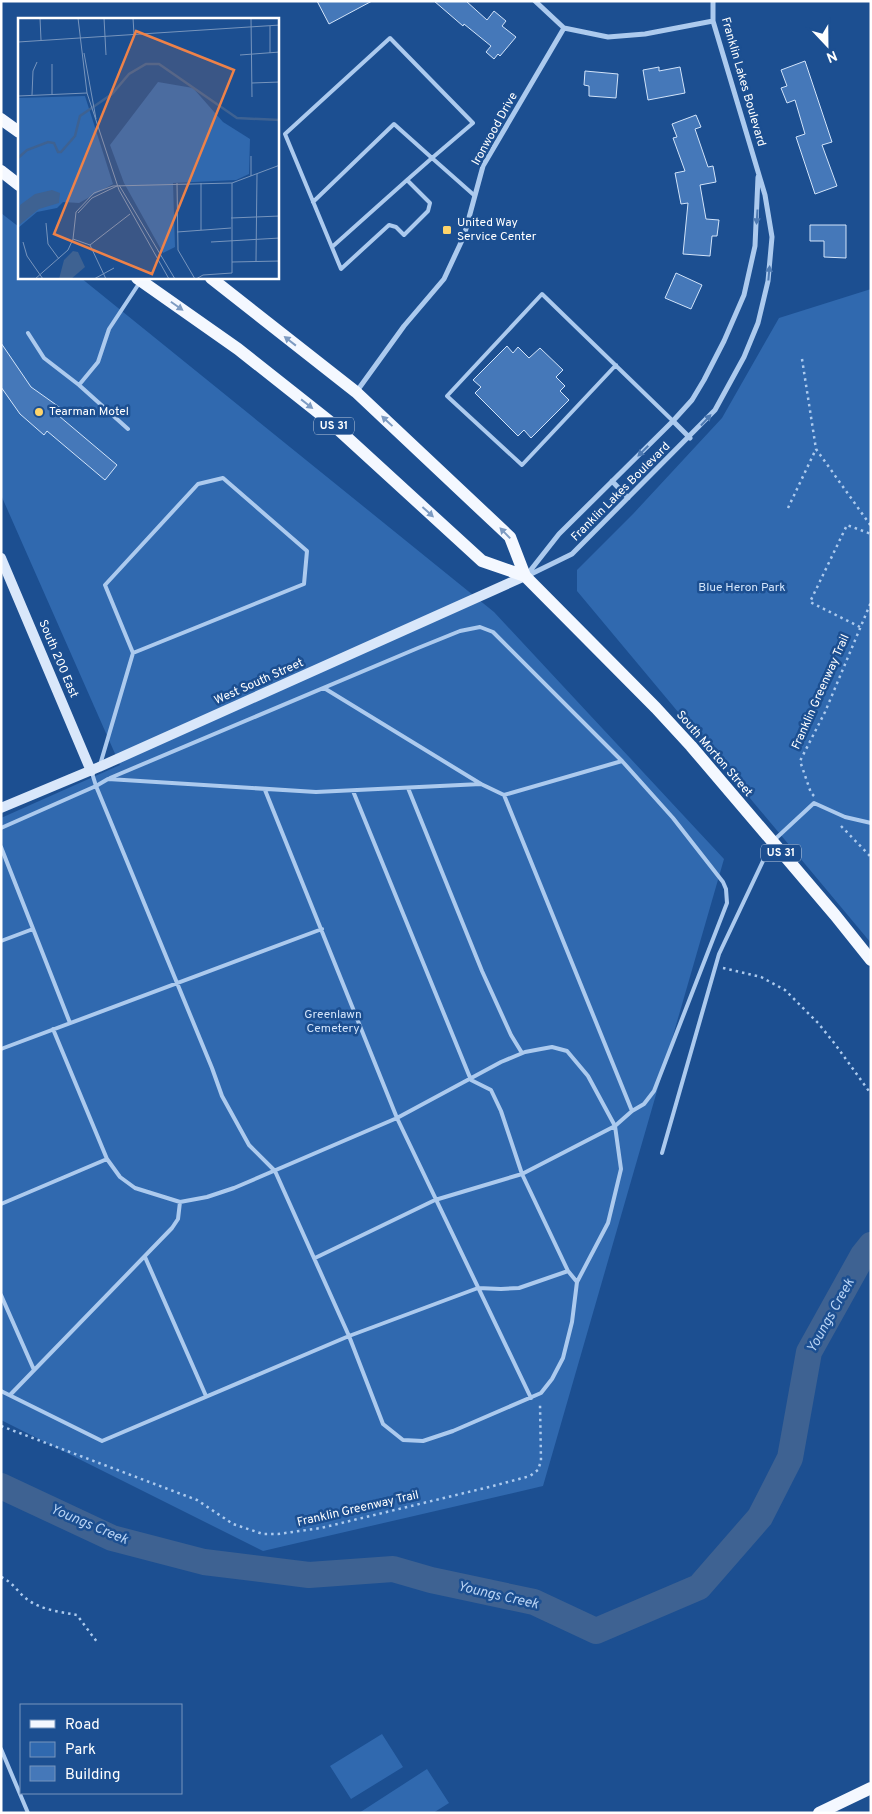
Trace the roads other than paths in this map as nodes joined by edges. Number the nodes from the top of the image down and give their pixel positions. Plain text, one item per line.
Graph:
1 (535, 1) edge
2 (712, 1) edge
3 (713, 21) junction
4 (564, 28) junction
5 (1, 119) edge
6 (18, 131) edge
7 (432, 158) junction
8 (758, 169) junction
9 (1, 171) edge
10 (407, 180) junction
11 (18, 184) edge
12 (475, 196) junction
13 (313, 202) junction
14 (332, 247) junction
15 (141, 279) edge
16 (212, 279) edge
17 (28, 333) dead end
18 (616, 365) junction
19 (79, 385) junction
20 (356, 392) junction
21 (673, 421) junction
22 (128, 429) dead end
23 (690, 438) junction
24 (612, 481) junction
25 (628, 498) junction
26 (1, 558) edge
27 (525, 576) junction
28 (133, 653) junction
29 (324, 688) junction
30 (622, 761) junction
31 (95, 769) junction
32 (108, 779) junction
33 (481, 784) junction
34 (96, 786) junction
35 (408, 788) junction
36 (265, 790) junction
37 (353, 792) junction
38 (504, 796) junction
39 (1, 808) edge
40 (871, 823) edge
41 (1, 828) edge
42 (772, 842) junction
43 (1, 847) edge
44 (33, 929) junction
45 (322, 929) junction
46 (1, 941) edge
47 (871, 960) edge
48 (176, 982) junction
49 (70, 1023) junction
50 (53, 1029) junction
51 (1, 1048) edge
52 (522, 1053) junction
53 (471, 1080) junction
54 (632, 1110) junction
55 (397, 1118) junction
56 (615, 1126) junction
57 (662, 1153) dead end
58 (107, 1160) junction
59 (275, 1170) junction
60 (522, 1174) junction
61 (435, 1200) junction
62 (180, 1202) junction
63 (1, 1204) edge
64 (144, 1257) junction
65 (315, 1258) junction
66 (568, 1271) junction
67 (577, 1282) junction
68 (478, 1288) junction
69 (1, 1295) edge
70 (349, 1336) junction
71 (34, 1370) junction
72 (1, 1391) edge
73 (10, 1395) junction
74 (206, 1396) junction
75 (531, 1398) junction
76 (1, 1749) edge
77 (871, 1788) edge
78 (28, 1813) edge
79 (819, 1813) edge

1 - 4 street
2 - 3 street, Franklin Lakes Boulevard
3 - 4 street
3 - 8 street, Franklin Lakes Boulevard
4 - 12 street, Ironwood Drive
5 - 6 main road
7 - 10 lane
7 - 12 lane
7 - 13 lane
7 - 13 lane
8 -> 21 street, Franklin Lakes Boulevard
23 -> 8 street, Franklin Lakes Boulevard
9 - 11 main road
10 - 14 lane
10 - 14 lane
12 - 20 street, Ironwood Drive
13 - 14 lane
15 - 19 lane
15 -> 27 main road, US 31
20 -> 16 main road, US 31
17 - 19 lane
18 - 18 lane
18 - 21 lane
19 - 22 lane
27 -> 20 main road, US 31
21 - 23 street
21 -> 24 street, Franklin Lakes Boulevard
23 - 25 street, Franklin Lakes Boulevard
24 - 25 street
24 - 27 street, Franklin Lakes Boulevard
25 - 27 street, Franklin Lakes Boulevard
26 - 31 street, South 200 East
27 - 31 street, West South Street
27 - 42 main road, South Morton Street / US 31
28 - 28 lane
28 - 31 lane
29 - 30 lane
29 - 32 lane
29 - 33 lane
30 - 38 lane
30 - 54 lane
31 - 34 lane
31 - 39 street, West South Street
32 - 34 lane
32 - 36 lane
33 - 35 lane
33 - 38 lane
34 - 41 lane
34 - 48 lane
35 - 37 lane
35 - 52 lane
36 - 37 lane
36 - 45 lane
37 - 53 lane
38 - 54 lane
40 - 42 lane
42 - 47 main road, South Morton Street / US 31
42 - 57 lane
43 - 44 lane
44 - 46 lane
44 - 49 lane
45 - 48 lane
45 - 55 lane
48 - 49 lane
48 - 59 lane
49 - 50 lane
50 - 51 lane
50 - 58 lane
52 - 53 lane
52 - 56 lane
53 - 55 lane
53 - 60 lane
54 - 56 lane
55 - 59 lane
55 - 61 lane
56 - 60 lane
56 - 67 lane
58 - 62 lane
58 - 63 lane
59 - 62 lane
59 - 65 lane
60 - 61 lane
60 - 66 lane
61 - 65 lane
61 - 68 lane
62 - 64 lane
64 - 71 lane
64 - 74 lane
65 - 70 lane
66 - 67 lane
66 - 68 lane
67 - 75 lane
68 - 70 lane
68 - 75 lane
69 - 71 lane
70 - 74 lane
70 - 75 lane
71 - 73 lane
72 - 73 lane
73 - 74 lane
76 - 78 lane
77 - 79 main road

